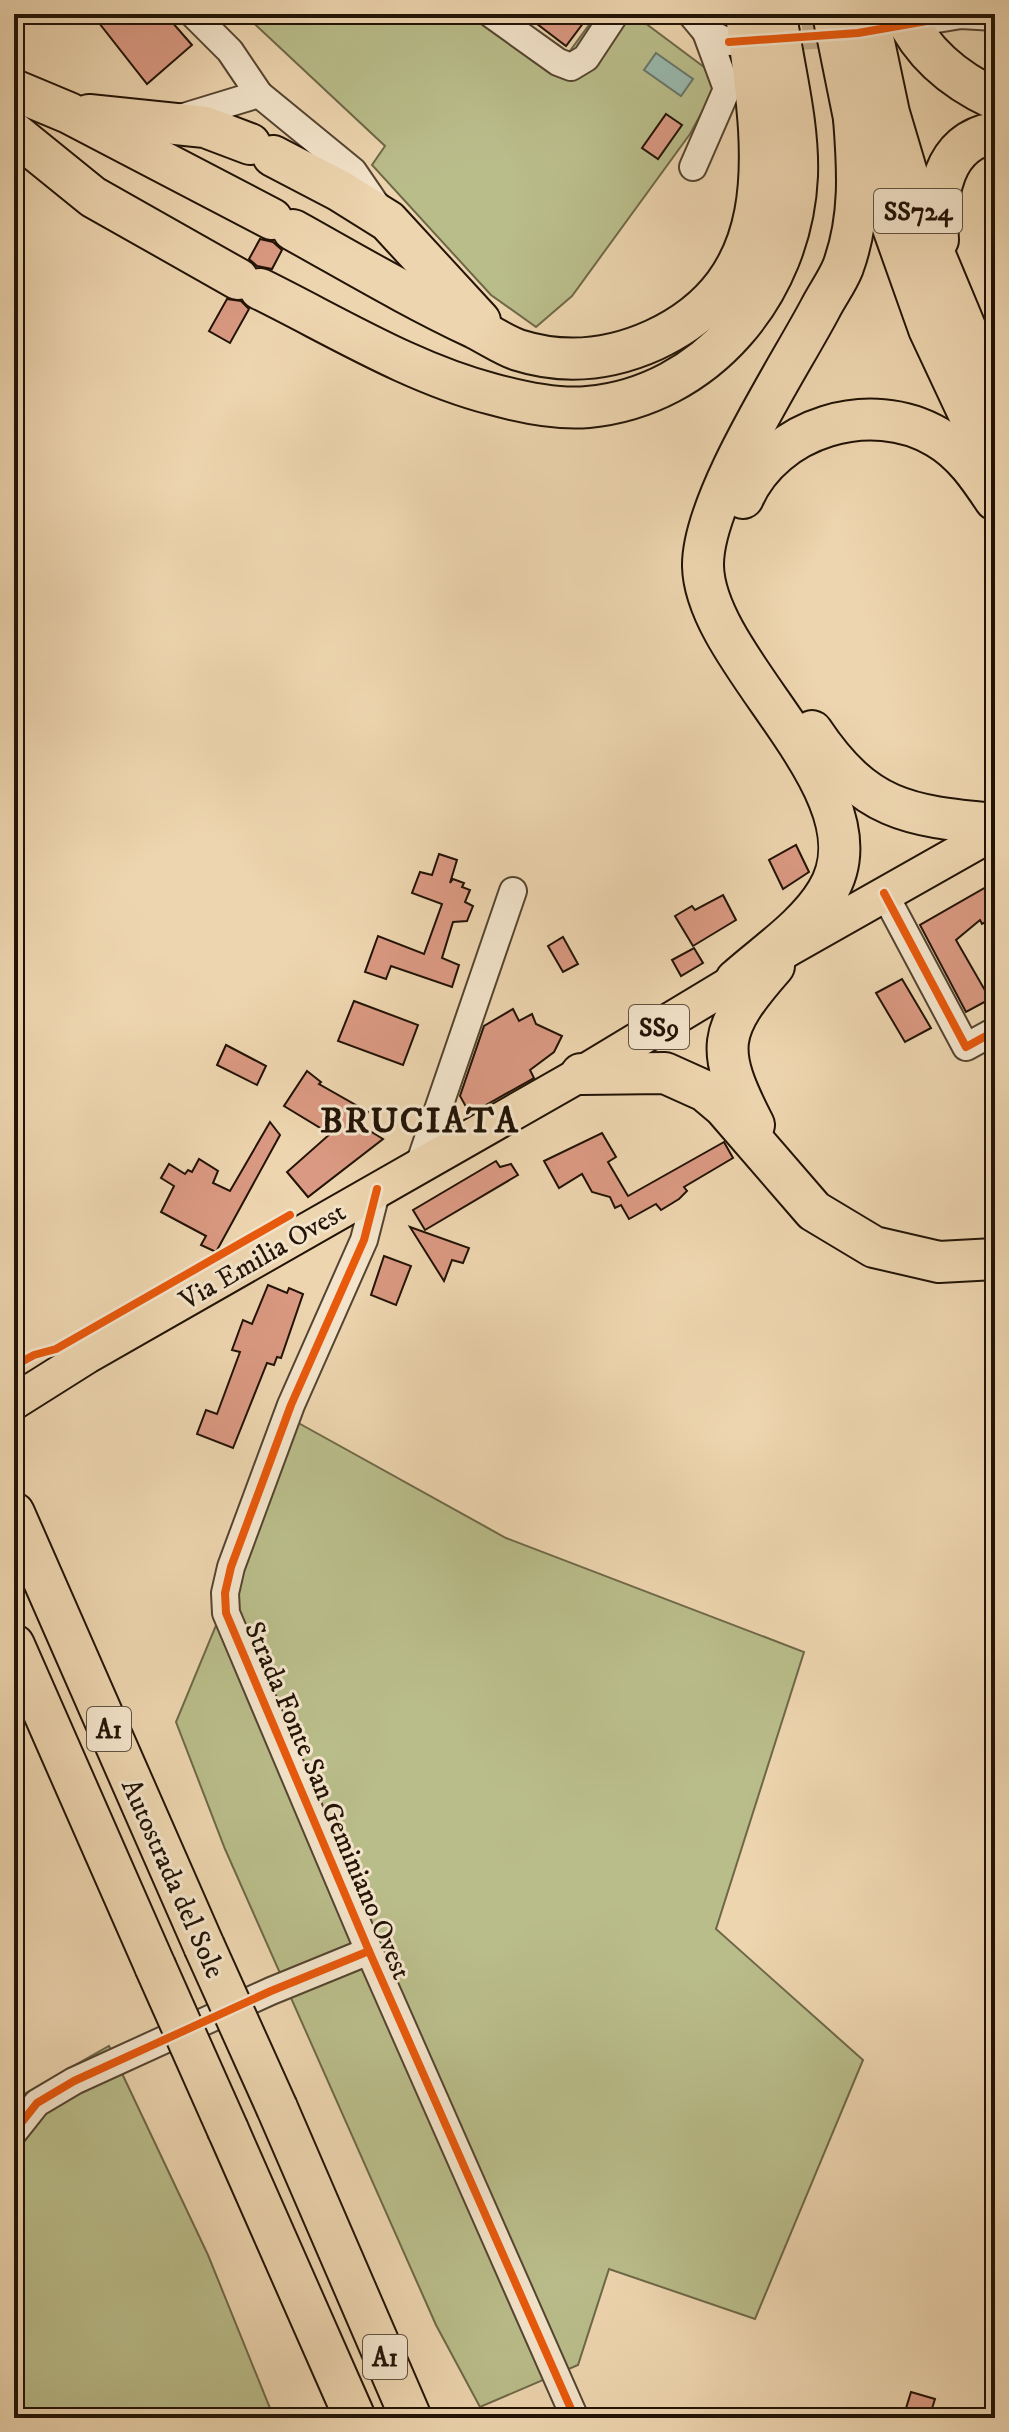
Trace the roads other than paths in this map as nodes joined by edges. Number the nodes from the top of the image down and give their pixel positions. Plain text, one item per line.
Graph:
1 (193, 14) edge
2 (491, 14) edge
3 (615, 14) edge
4 (776, 14) edge
5 (833, 14) edge
6 (868, 14) edge
7 (995, 17) edge
8 (911, 18) edge
9 (718, 26) edge
10 (14, 90) edge
11 (259, 94) junction
12 (995, 99) edge
13 (69, 113) junction
14 (854, 118) junction
15 (169, 122) junction
16 (14, 133) edge
17 (995, 133) edge
18 (693, 167) dead end
19 (388, 221) junction
20 (939, 266) junction
21 (495, 337) junction
22 (995, 399) edge
23 (995, 470) edge
24 (995, 500) edge
25 (995, 824) edge
26 (995, 832) edge
27 (513, 891) dead end
28 (884, 893) junction
29 (790, 948) junction
30 (736, 980) junction
31 (995, 1031) edge
32 (581, 1074) junction
33 (419, 1165) junction
34 (780, 1175) junction
35 (377, 1189) junction
36 (995, 1259) edge
37 (14, 1402) edge
38 (14, 1513) edge
39 (14, 1645) edge
40 (369, 1951) junction
41 (14, 2132) edge
42 (355, 2418) edge
43 (411, 2418) edge
44 (575, 2418) edge

1 - 11 street
2 - 3 street
4 - 16 highway
5 - 14 highway, SS724
6 - 20 highway, SS724
7 - 8 street
8 - 12 highway
9 - 18 street
9 - 21 highway
10 - 13 highway
11 - 15 street
11 - 19 street
13 - 15 highway
13 - 21 highway
14 - 23 highway, SS724
14 - 30 highway
15 - 19 highway
17 - 20 highway
19 - 21 highway
20 - 22 highway, SS724
24 - 25 highway
26 - 28 main road, Via Emilia Ovest / SS9
27 - 33 street
28 - 29 main road, Via Emilia Ovest / SS9
28 - 31 street
29 - 30 main road, Via Emilia Ovest / SS9
29 - 34 highway
30 - 32 main road, Via Emilia Ovest / SS9
32 - 33 main road, Via Emilia Ovest / SS9
32 - 34 highway
33 - 35 main road, Via Emilia Ovest / SS9
34 - 36 highway
35 - 37 main road, Via Emilia Ovest / SS9
35 - 40 street, Strada Fonte San Geminiano Ovest
38 - 43 highway, Autostrada del Sole / A1, bridge
39 - 42 highway, Autostrada del Sole / A1, bridge
40 - 41 street
40 - 44 street, Strada Fonte San Geminiano Ovest

